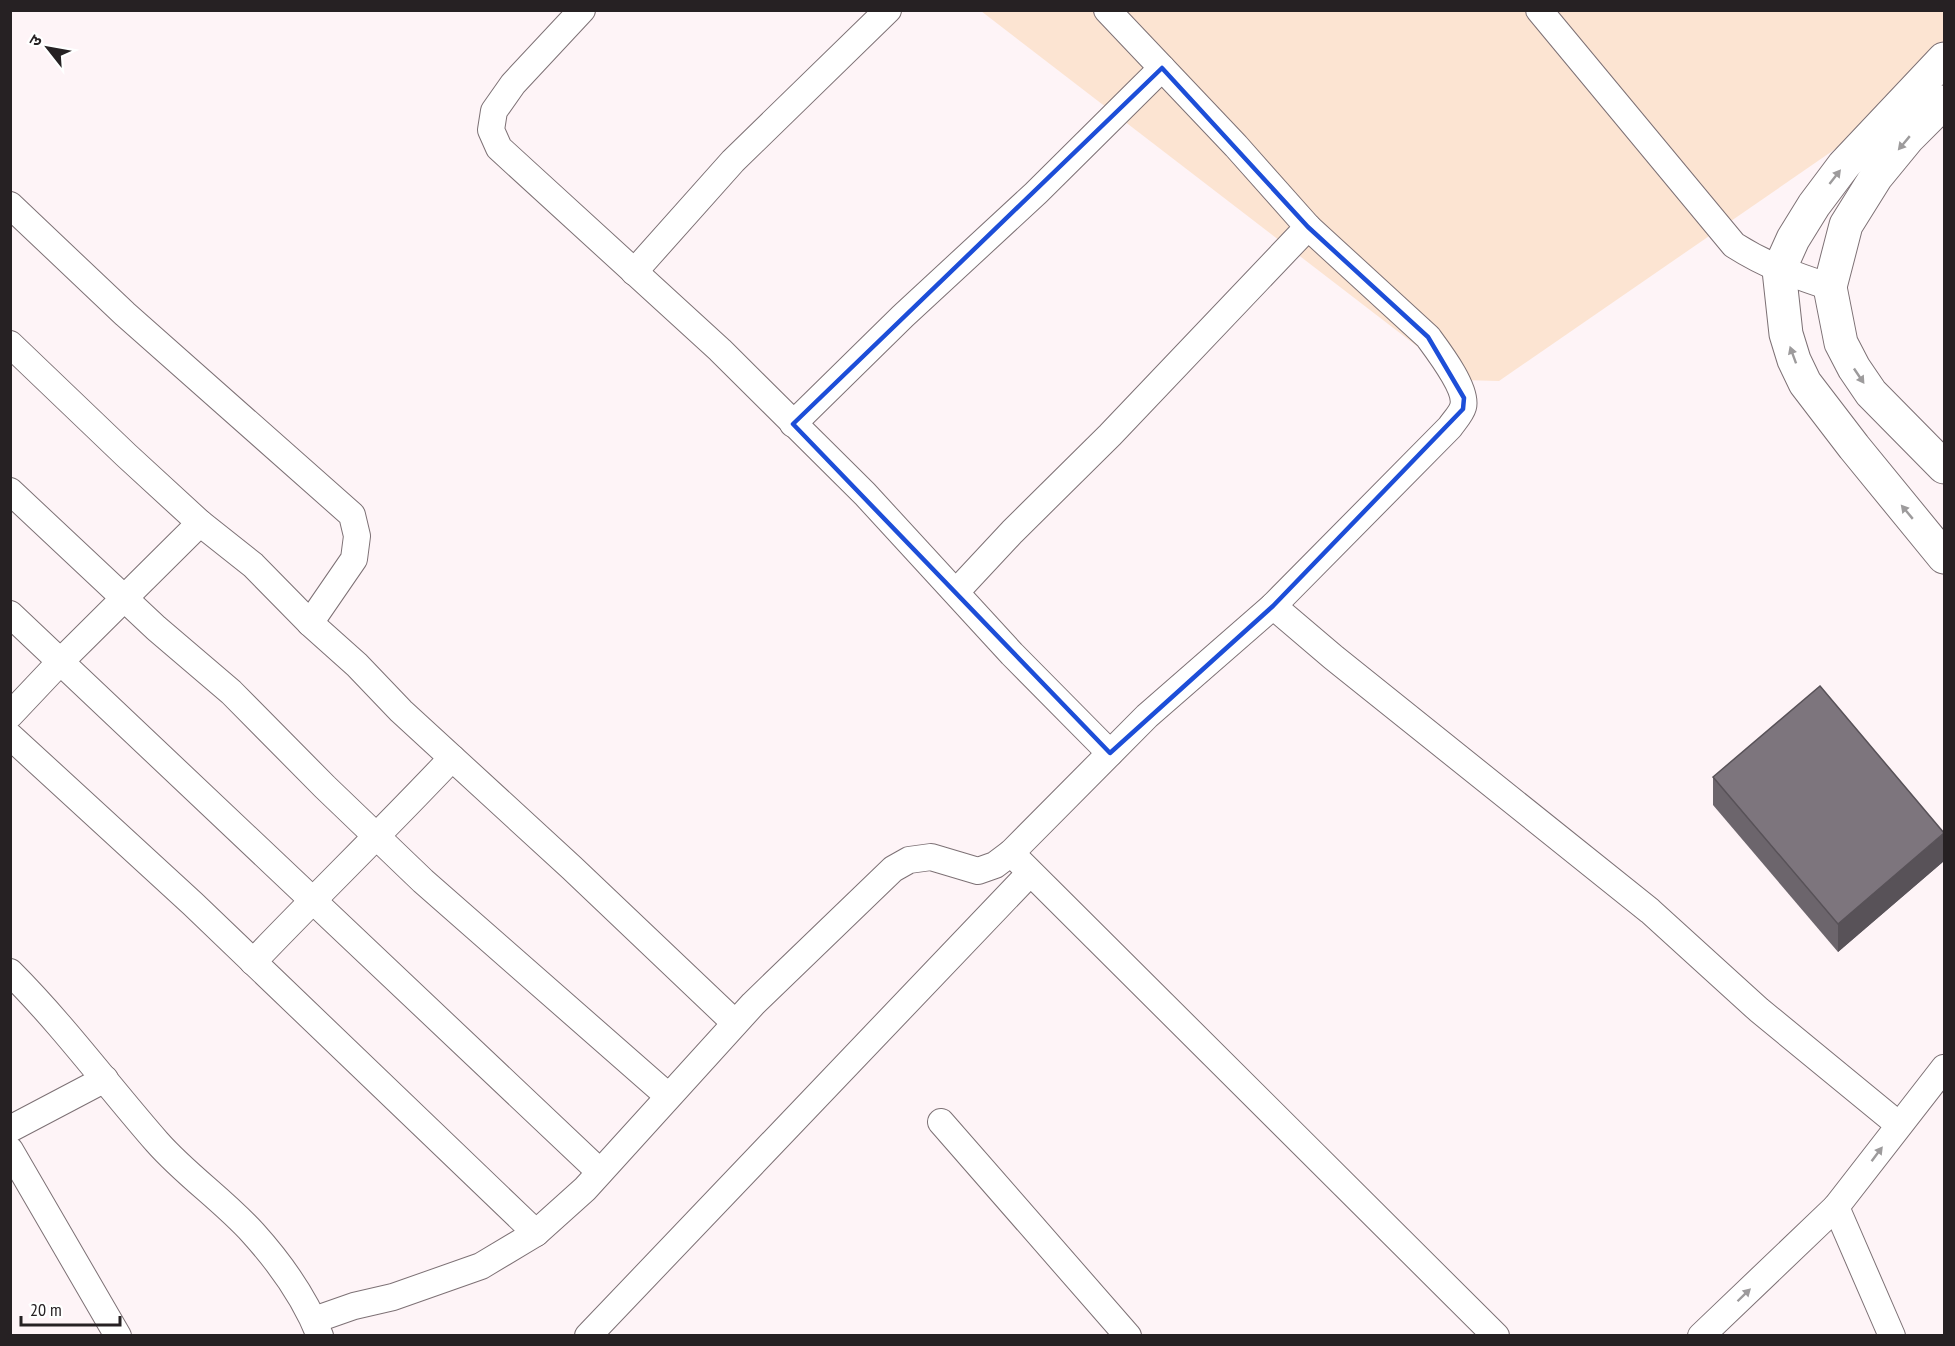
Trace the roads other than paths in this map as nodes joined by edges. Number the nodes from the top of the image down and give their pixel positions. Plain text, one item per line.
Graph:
1 (582, 10) edge
2 (888, 10) edge
3 (1107, 10) edge
4 (1539, 10) edge
5 (1944, 59) edge
6 (1162, 68) junction
7 (1944, 102) edge
8 (10, 205) edge
9 (1308, 227) junction
10 (1779, 270) junction
11 (634, 273) junction
12 (1830, 287) junction
13 (10, 344) edge
14 (793, 424) junction
15 (1944, 467) edge
16 (10, 491) edge
17 (200, 523) junction
18 (1944, 557) edge
19 (956, 592) junction
20 (125, 597) junction
21 (1273, 606) junction
22 (10, 614) edge
23 (310, 623) junction
24 (61, 661) junction
25 (10, 715) edge
26 (10, 736) edge
27 (1110, 753) junction
28 (452, 758) junction
29 (377, 837) junction
30 (1011, 853) junction
31 (1030, 873) junction
32 (313, 899) junction
33 (253, 962) junction
34 (10, 972) edge
35 (735, 1023) junction
36 (1944, 1068) edge
37 (105, 1079) junction
38 (668, 1096) junction
39 (941, 1122) dead end
40 (1899, 1125) junction
41 (10, 1130) edge
42 (10, 1150) edge
43 (600, 1172) junction
44 (1836, 1207) junction
45 (536, 1233) junction
46 (317, 1328) edge
47 (118, 1335) edge
48 (588, 1335) edge
49 (1128, 1335) edge
50 (1496, 1335) edge
51 (1701, 1335) edge
52 (1892, 1335) edge

1 - 11 street
2 - 11 street
3 - 6 street
4 - 10 street
10 -> 5 main road
6 - 9 street
6 - 14 street
7 -> 12 main road
8 - 23 street
9 - 19 street
9 - 21 street
10 - 12 street
18 -> 10 main road
11 - 14 street
12 -> 15 main road
13 - 17 street
14 - 19 street
16 - 20 street
17 - 20 street
17 - 23 street
19 - 27 street
20 - 24 street
20 - 29 street
21 - 27 street
21 - 40 street
22 - 24 street
23 - 28 street
24 - 25 street
24 - 32 street
26 - 33 street
27 - 30 street
28 - 29 street
28 - 35 street
29 - 32 street
29 - 38 street
30 - 31 street
30 - 35 street
31 - 48 street
31 - 50 street
32 - 33 street
32 - 43 street
33 - 45 street
34 - 37 street
35 - 38 street
36 - 40 street
37 - 41 street
37 - 46 street
38 - 43 street
39 - 49 street
44 -> 40 street
42 - 47 street
43 - 45 street
51 -> 44 street
44 - 52 street
45 - 46 street

